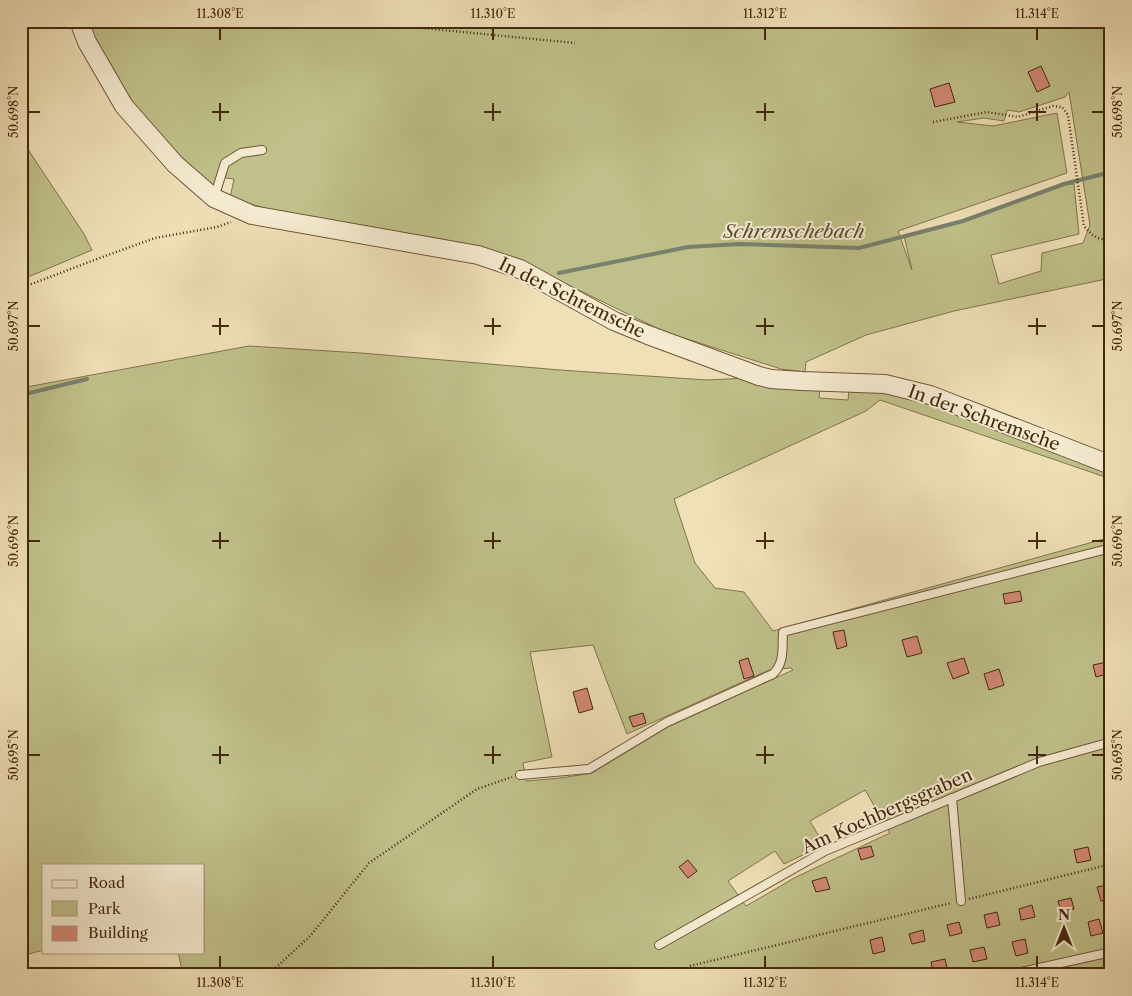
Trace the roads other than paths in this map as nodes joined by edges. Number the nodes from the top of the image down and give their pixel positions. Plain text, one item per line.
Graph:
1 (79, 21) edge
2 (262, 150) dead end
3 (214, 198) junction
4 (1111, 465) edge
5 (1111, 548) edge
6 (1111, 742) edge
7 (520, 774) road end
8 (952, 798) junction
9 (961, 900) road end
10 (659, 945) dead end
11 (1111, 952) edge
12 (1111, 973) edge
13 (1007, 975) edge
14 (1104, 975) edge

1 - 3 street, In der Schremsche
2 - 3 lane
3 - 4 street, In der Schremsche
5 - 7 lane
6 - 8 lane, Am Kochbergsgraben
8 - 9 lane
8 - 10 lane, Am Kochbergsgraben
11 - 13 lane
12 - 14 lane

